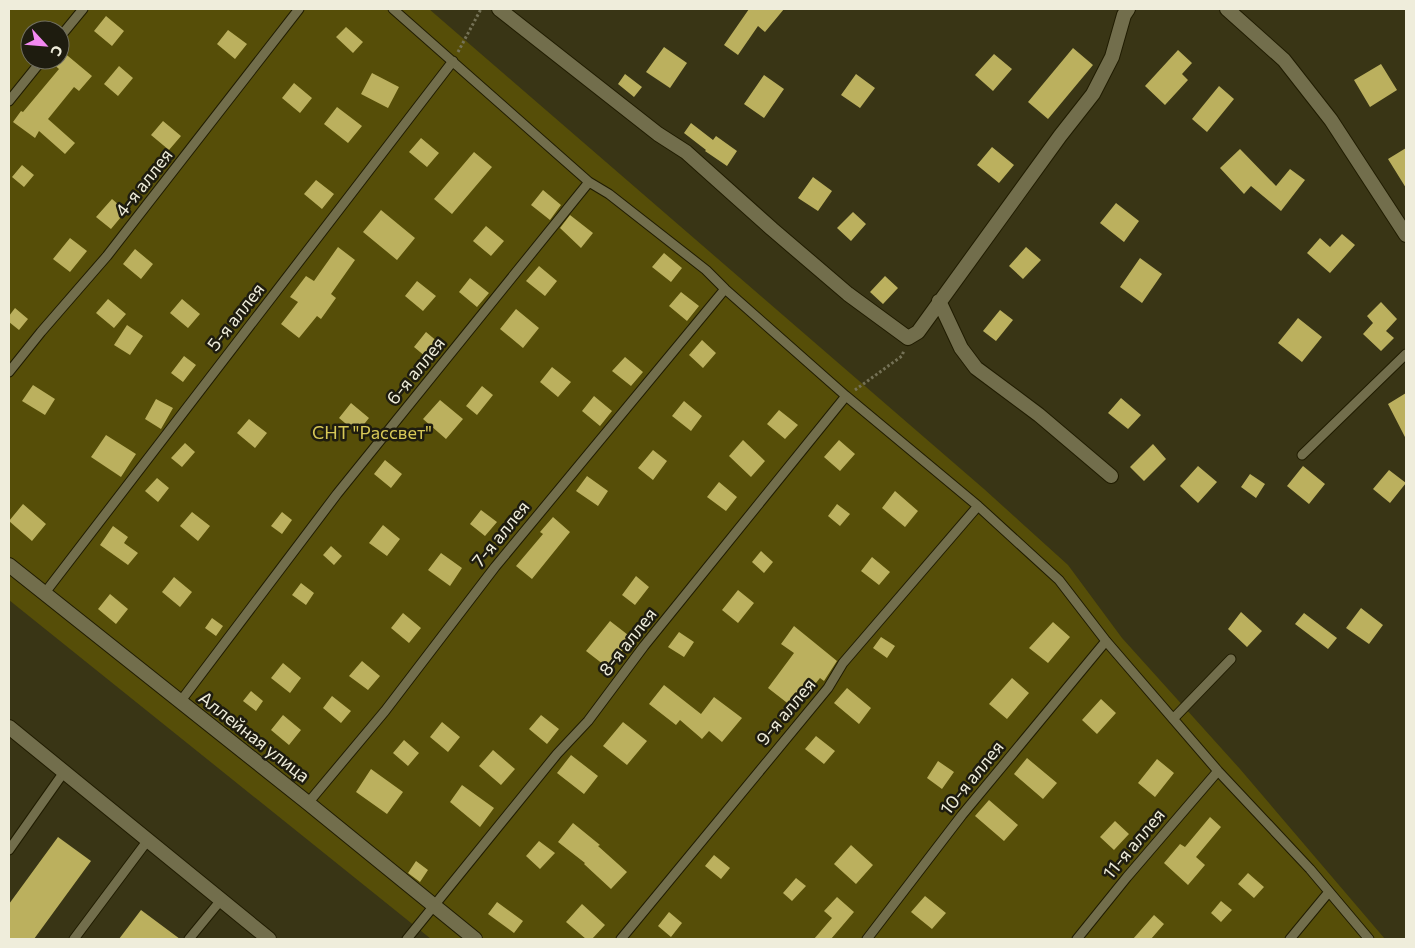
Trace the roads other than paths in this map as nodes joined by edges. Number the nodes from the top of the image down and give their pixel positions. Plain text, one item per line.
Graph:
1 (83, 9) edge
2 (299, 9) edge
3 (393, 9) edge
4 (500, 9) edge
5 (1128, 9) edge
6 (1227, 9) edge
7 (70, 25) edge
8 (453, 61) junction
9 (34, 70) edge
10 (9, 101) edge
11 (589, 182) junction
12 (1406, 235) edge
13 (724, 290) junction
14 (939, 301) junction
15 (1406, 354) edge
16 (9, 372) edge
17 (846, 396) junction
18 (1302, 456) dead end
19 (1111, 476) dead end
20 (978, 506) junction
21 (9, 564) edge
22 (44, 594) junction
23 (1106, 641) junction
24 (1231, 658) dead end
25 (180, 702) junction
26 (1173, 719) junction
27 (9, 727) edge
28 (1218, 771) junction
29 (64, 772) junction
30 (308, 803) junction
31 (148, 840) junction
32 (9, 850) edge
33 (1328, 893) junction
34 (221, 900) junction
35 (435, 907) junction
36 (74, 939) edge
37 (189, 939) edge
38 (269, 939) edge
39 (407, 939) edge
40 (475, 939) edge
41 (621, 939) edge
42 (867, 939) edge
43 (1077, 939) edge
44 (1290, 939) edge
45 (1369, 939) edge

1 - 7 lane
2 - 16 lane, 4-я аллея
3 - 8 lane
4 - 14 street
5 - 14 street
6 - 12 street
8 - 11 lane
8 - 22 lane, 5-я аллея
9 - 10 lane
11 - 13 lane
11 - 25 lane, 6-я аллея
13 - 17 lane
13 - 30 lane, 7-я аллея
14 - 19 street
15 - 18 lane
17 - 20 lane
17 - 35 lane, 8-я аллея
20 - 23 lane
20 - 41 lane, 9-я аллея
21 - 22 street, Аллейная улица
22 - 25 street, Аллейная улица
23 - 26 lane
23 - 42 lane, 10-я аллея
24 - 26 lane
25 - 30 street, Аллейная улица
26 - 28 lane
27 - 29 street
28 - 33 lane
28 - 43 lane, 11-я аллея
29 - 31 street
29 - 32 lane
30 - 35 street, Аллейная улица
31 - 34 street
31 - 36 lane
33 - 44 lane
33 - 45 lane
34 - 37 lane
34 - 38 street
35 - 39 lane, 8-я аллея
35 - 40 street, Аллейная улица

